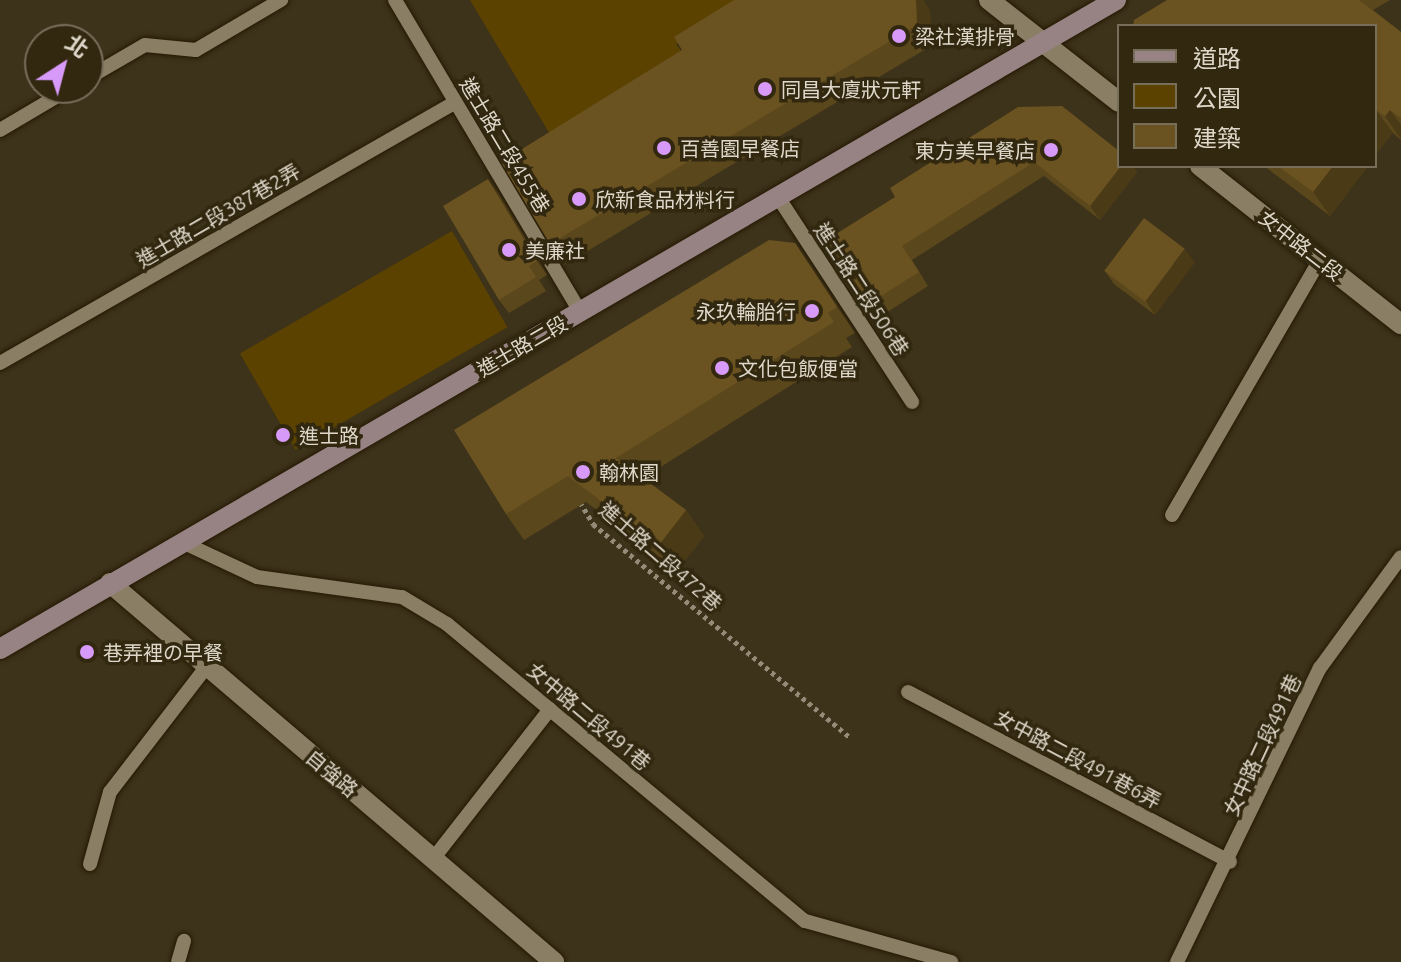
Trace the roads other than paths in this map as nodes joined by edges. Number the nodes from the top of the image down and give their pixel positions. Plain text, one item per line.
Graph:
1 (281, 0) edge
2 (395, 0) edge
3 (989, 0) edge
4 (1116, 0) edge
5 (1044, 44) junction
6 (104, 69) edge
7 (1117, 100) edge
8 (456, 102) junction
9 (44, 104) edge
10 (0, 130) edge
11 (1203, 168) edge
12 (778, 197) junction
13 (1320, 260) junction
14 (580, 311) junction
15 (1401, 324) edge
16 (0, 363) edge
17 (912, 402) dead end
18 (1172, 515) dead end
19 (182, 542) junction
20 (1401, 557) edge
21 (110, 583) junction
22 (0, 649) edge
23 (207, 666) junction
24 (908, 692) dead end
25 (550, 709) junction
26 (433, 859) junction
27 (1230, 862) junction
28 (90, 864) dead end
29 (184, 941) dead end
30 (178, 962) edge
31 (554, 962) edge
32 (951, 962) edge
33 (1177, 962) edge

1 - 6 lane
2 - 8 lane, 進士路二段455巷
3 - 5 street
4 - 5 street, 進士路二段
5 - 7 street
5 - 12 street, 進士路二段
8 - 14 lane, 進士路二段455巷
8 - 16 lane, 進士路二段387巷2弄
9 - 10 lane
11 - 13 street, 女中路二段
12 - 14 street, 進士路二段
12 - 17 lane, 進士路二段506巷
13 - 15 street, 女中路二段
13 - 18 lane
14 - 19 street, 進士路二段
19 - 21 street, 進士路二段
19 - 25 lane, 女中路二段491巷
20 - 27 lane, 女中路二段491巷
21 - 22 street, 進士路二段
21 - 23 street, 自強路
23 - 26 street, 自強路
23 - 28 lane
24 - 27 lane, 女中路二段491巷6弄
25 - 26 lane
25 - 32 lane, 女中路二段491巷
26 - 31 street, 自強路
27 - 33 lane, 女中路二段491巷
29 - 30 lane

